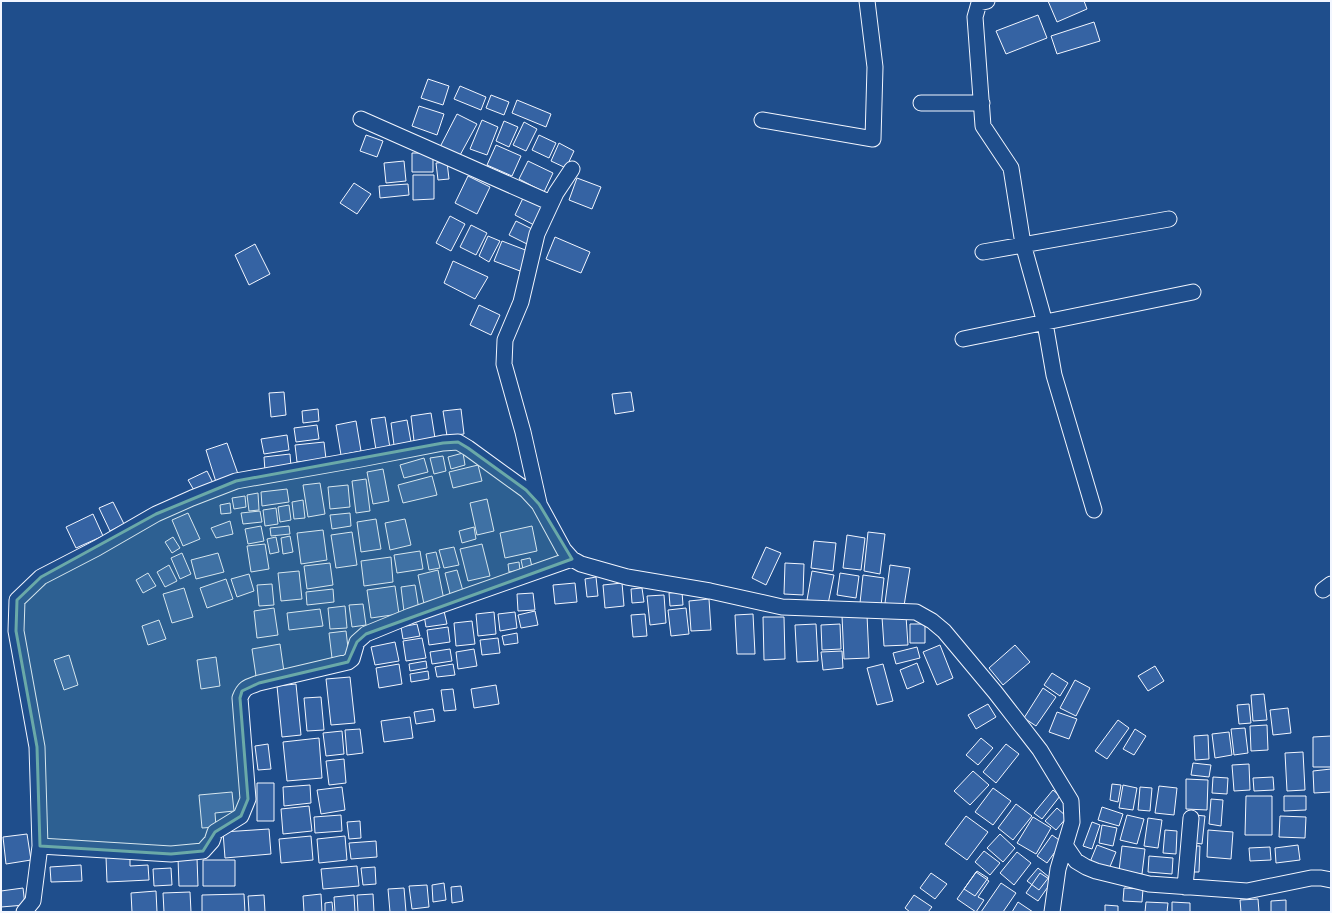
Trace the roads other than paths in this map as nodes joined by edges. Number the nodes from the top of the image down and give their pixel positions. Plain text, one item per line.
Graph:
1 (867, 1) edge
2 (987, 1) edge
3 (921, 103) dead end
4 (982, 103) junction
5 (361, 119) dead end
6 (762, 120) dead end
7 (572, 169) dead end
8 (551, 203) junction
9 (1169, 219) dead end
10 (1023, 244) junction
11 (983, 252) dead end
12 (1193, 292) dead end
13 (1045, 323) junction
14 (963, 339) dead end
15 (539, 504) junction
16 (1094, 510) dead end
17 (572, 559) junction
18 (1191, 818) dead end
19 (1065, 845) junction
20 (40, 846) junction
21 (1331, 880) edge
22 (1185, 887) junction
23 (24, 912) edge
24 (1052, 912) edge

1 - 6 street
2 - 4 street
3 - 4 street
4 - 10 street
5 - 8 street
7 - 8 street
8 - 15 street
9 - 10 street
10 - 11 street
10 - 13 street
12 - 13 street
13 - 14 street
13 - 16 street
15 - 17 street
15 - 20 street
17 - 19 street
17 - 20 street
18 - 22 street
19 - 22 street
19 - 24 street
20 - 23 street
21 - 22 street

